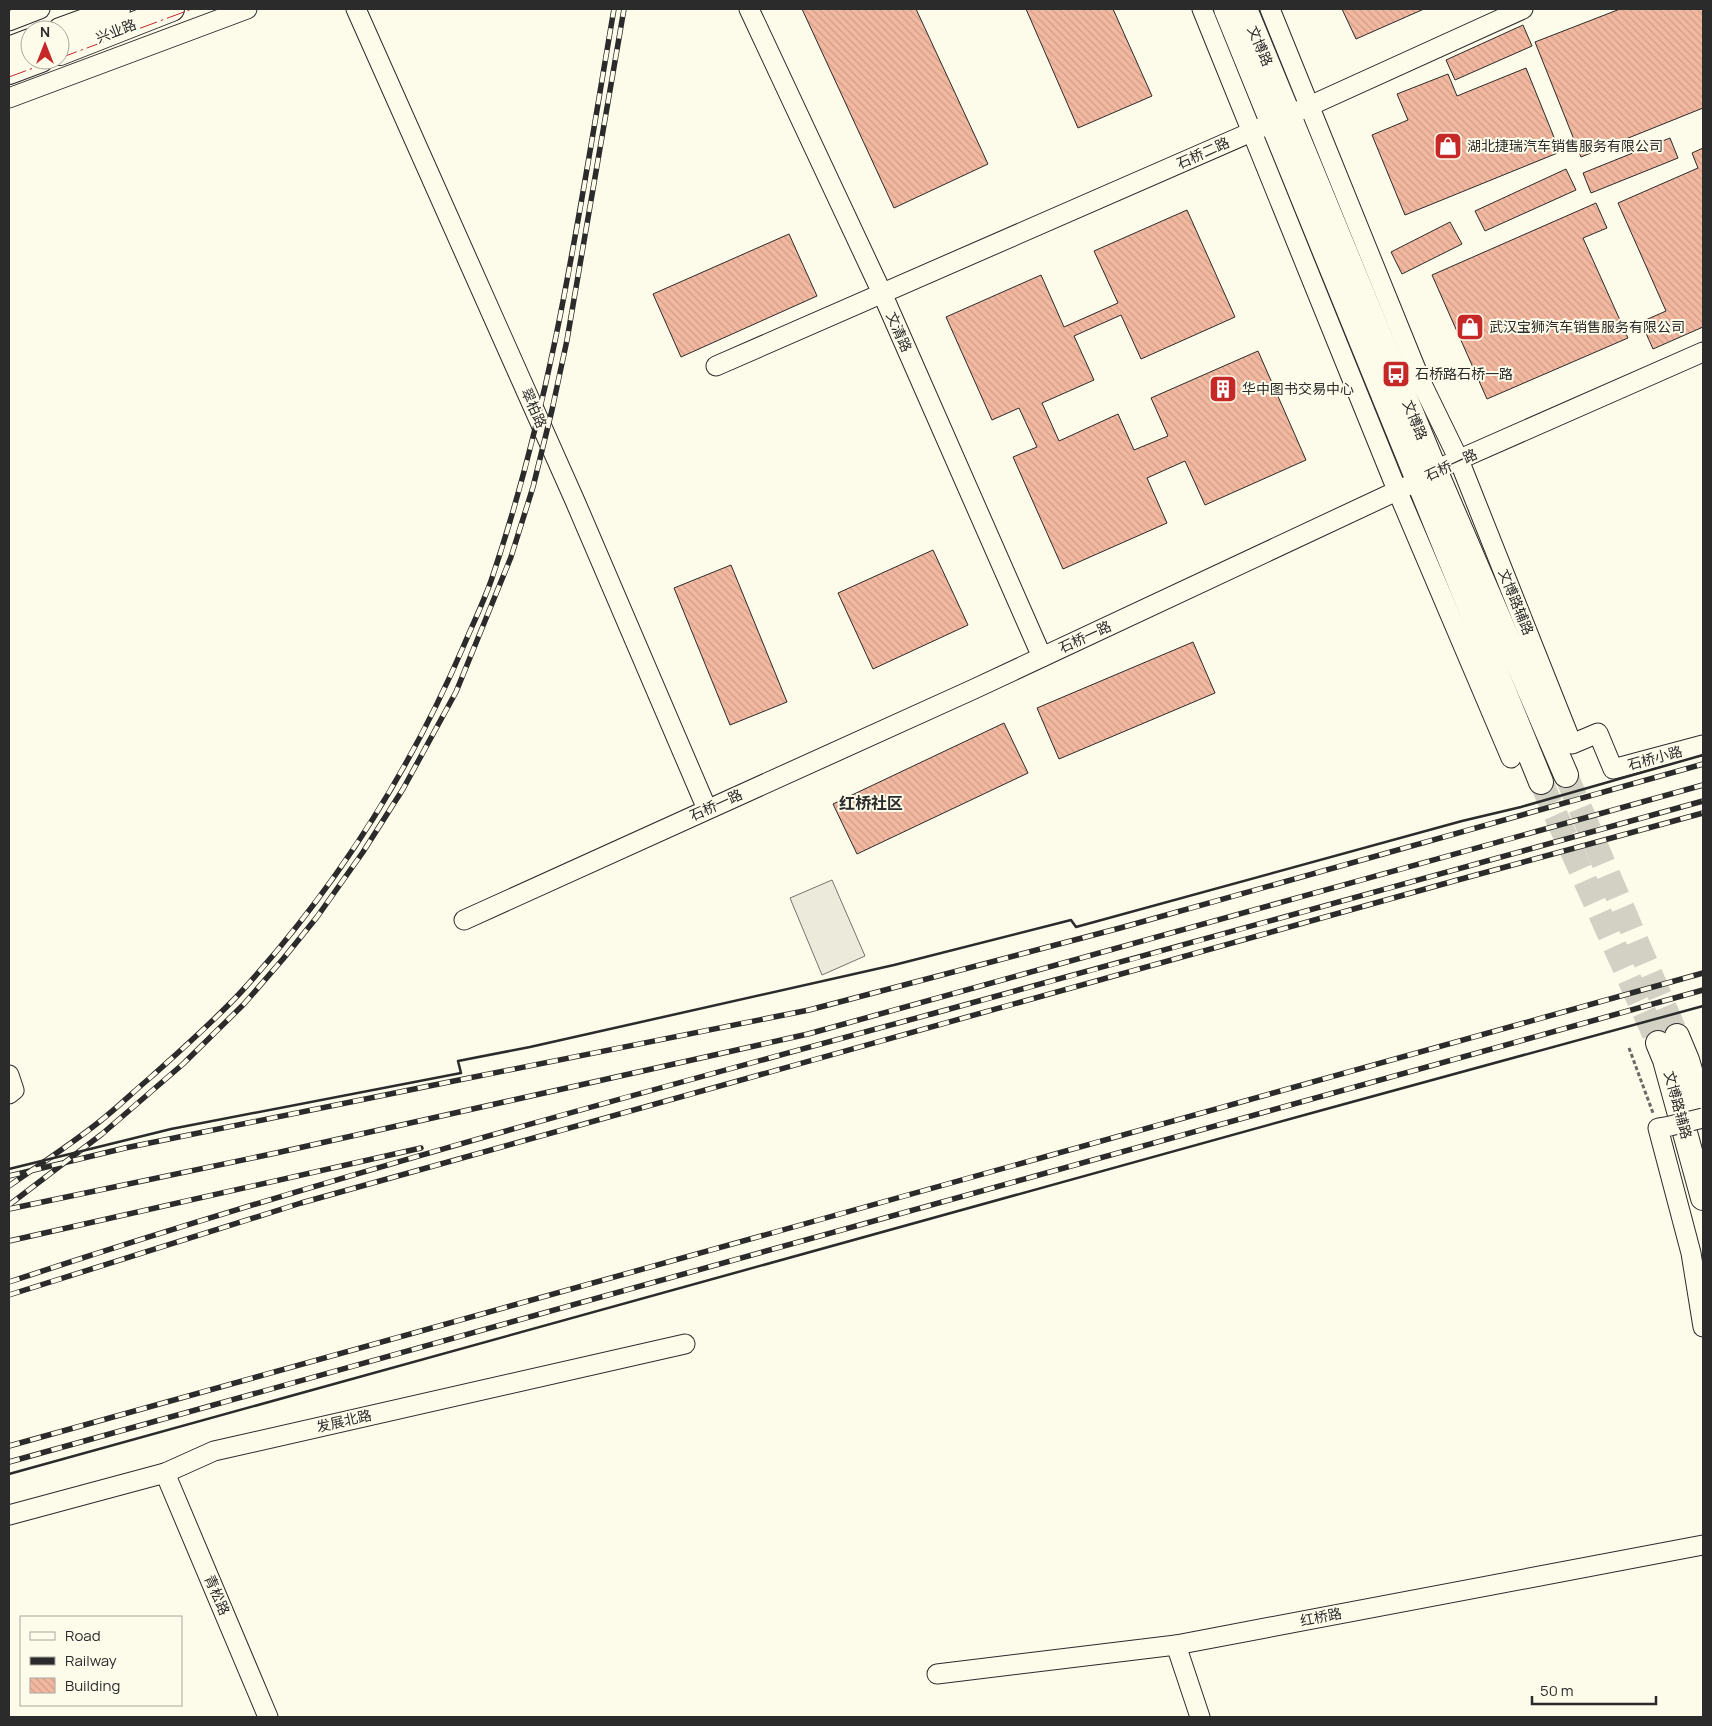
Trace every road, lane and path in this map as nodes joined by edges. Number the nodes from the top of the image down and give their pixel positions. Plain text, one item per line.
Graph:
1 (40, 9) edge
2 (118, 9) edge
3 (172, 9) edge
4 (247, 9) edge
5 (356, 9) edge
6 (749, 9) edge
7 (1202, 9) edge
8 (1226, 9) edge
9 (1245, 9) edge
10 (1270, 9) edge
11 (1523, 9) edge
12 (9, 21) edge
13 (70, 26) edge
14 (70, 49) edge
15 (9, 98) edge
16 (1280, 119) junction
17 (882, 293) junction
18 (1703, 352) edge
19 (716, 366) dead end
20 (1459, 460) junction
21 (1427, 476) junction
22 (1397, 490) junction
23 (1042, 657) junction
24 (1572, 744) joint
25 (1703, 745) edge
26 (1511, 758) dead end
27 (1566, 775) tunnel mouth
28 (1541, 782) tunnel mouth
29 (707, 809) junction
30 (464, 920) dead end
31 (1629, 1048) dead end
32 (1703, 1114) edge
33 (1703, 1118) edge
34 (1664, 1127) junction
35 (1703, 1198) edge
36 (1703, 1327) edge
37 (685, 1344) dead end
38 (165, 1473) junction
39 (9, 1515) edge
40 (1703, 1545) edge
41 (1176, 1645) junction
42 (937, 1674) dead end
43 (268, 1717) edge
44 (1200, 1717) edge

1 - 12 street
2 - 13 main road, 兴业路
3 - 14 main road, 兴业路
4 - 15 street
5 - 29 street, 翠柏路
6 - 17 street, 文清路
7 - 16 street
8 - 16 main road, 文博路
9 - 16 main road, 文博路
10 - 16 street
11 - 16 street, 石桥二路
16 - 17 street, 石桥二路
16 - 20 street, 文博路辅路
16 - 21 main road, 文博路
16 - 22 street
17 - 19 street, 石桥二路
17 - 23 street, 文清路
18 - 20 street, 石桥一路
20 - 21 street, 石桥一路
20 - 24 street, 文博路辅路
21 - 22 street, 石桥一路
21 - 27 main road, 文博路
21 - 28 main road
22 - 23 street, 石桥一路
22 - 26 street
23 - 29 street, 石桥一路
24 - 25 street, 石桥小路
29 - 30 street, 石桥一路
31 - 34 path
32 - 35 main road, 文博路辅路
33 - 34 street, bridge
34 - 36 street
37 - 38 street, 发展北路
38 - 39 street, 发展北路
38 - 43 street, 青松路
40 - 41 street, 红桥路
41 - 42 street, 红桥路
41 - 44 street

